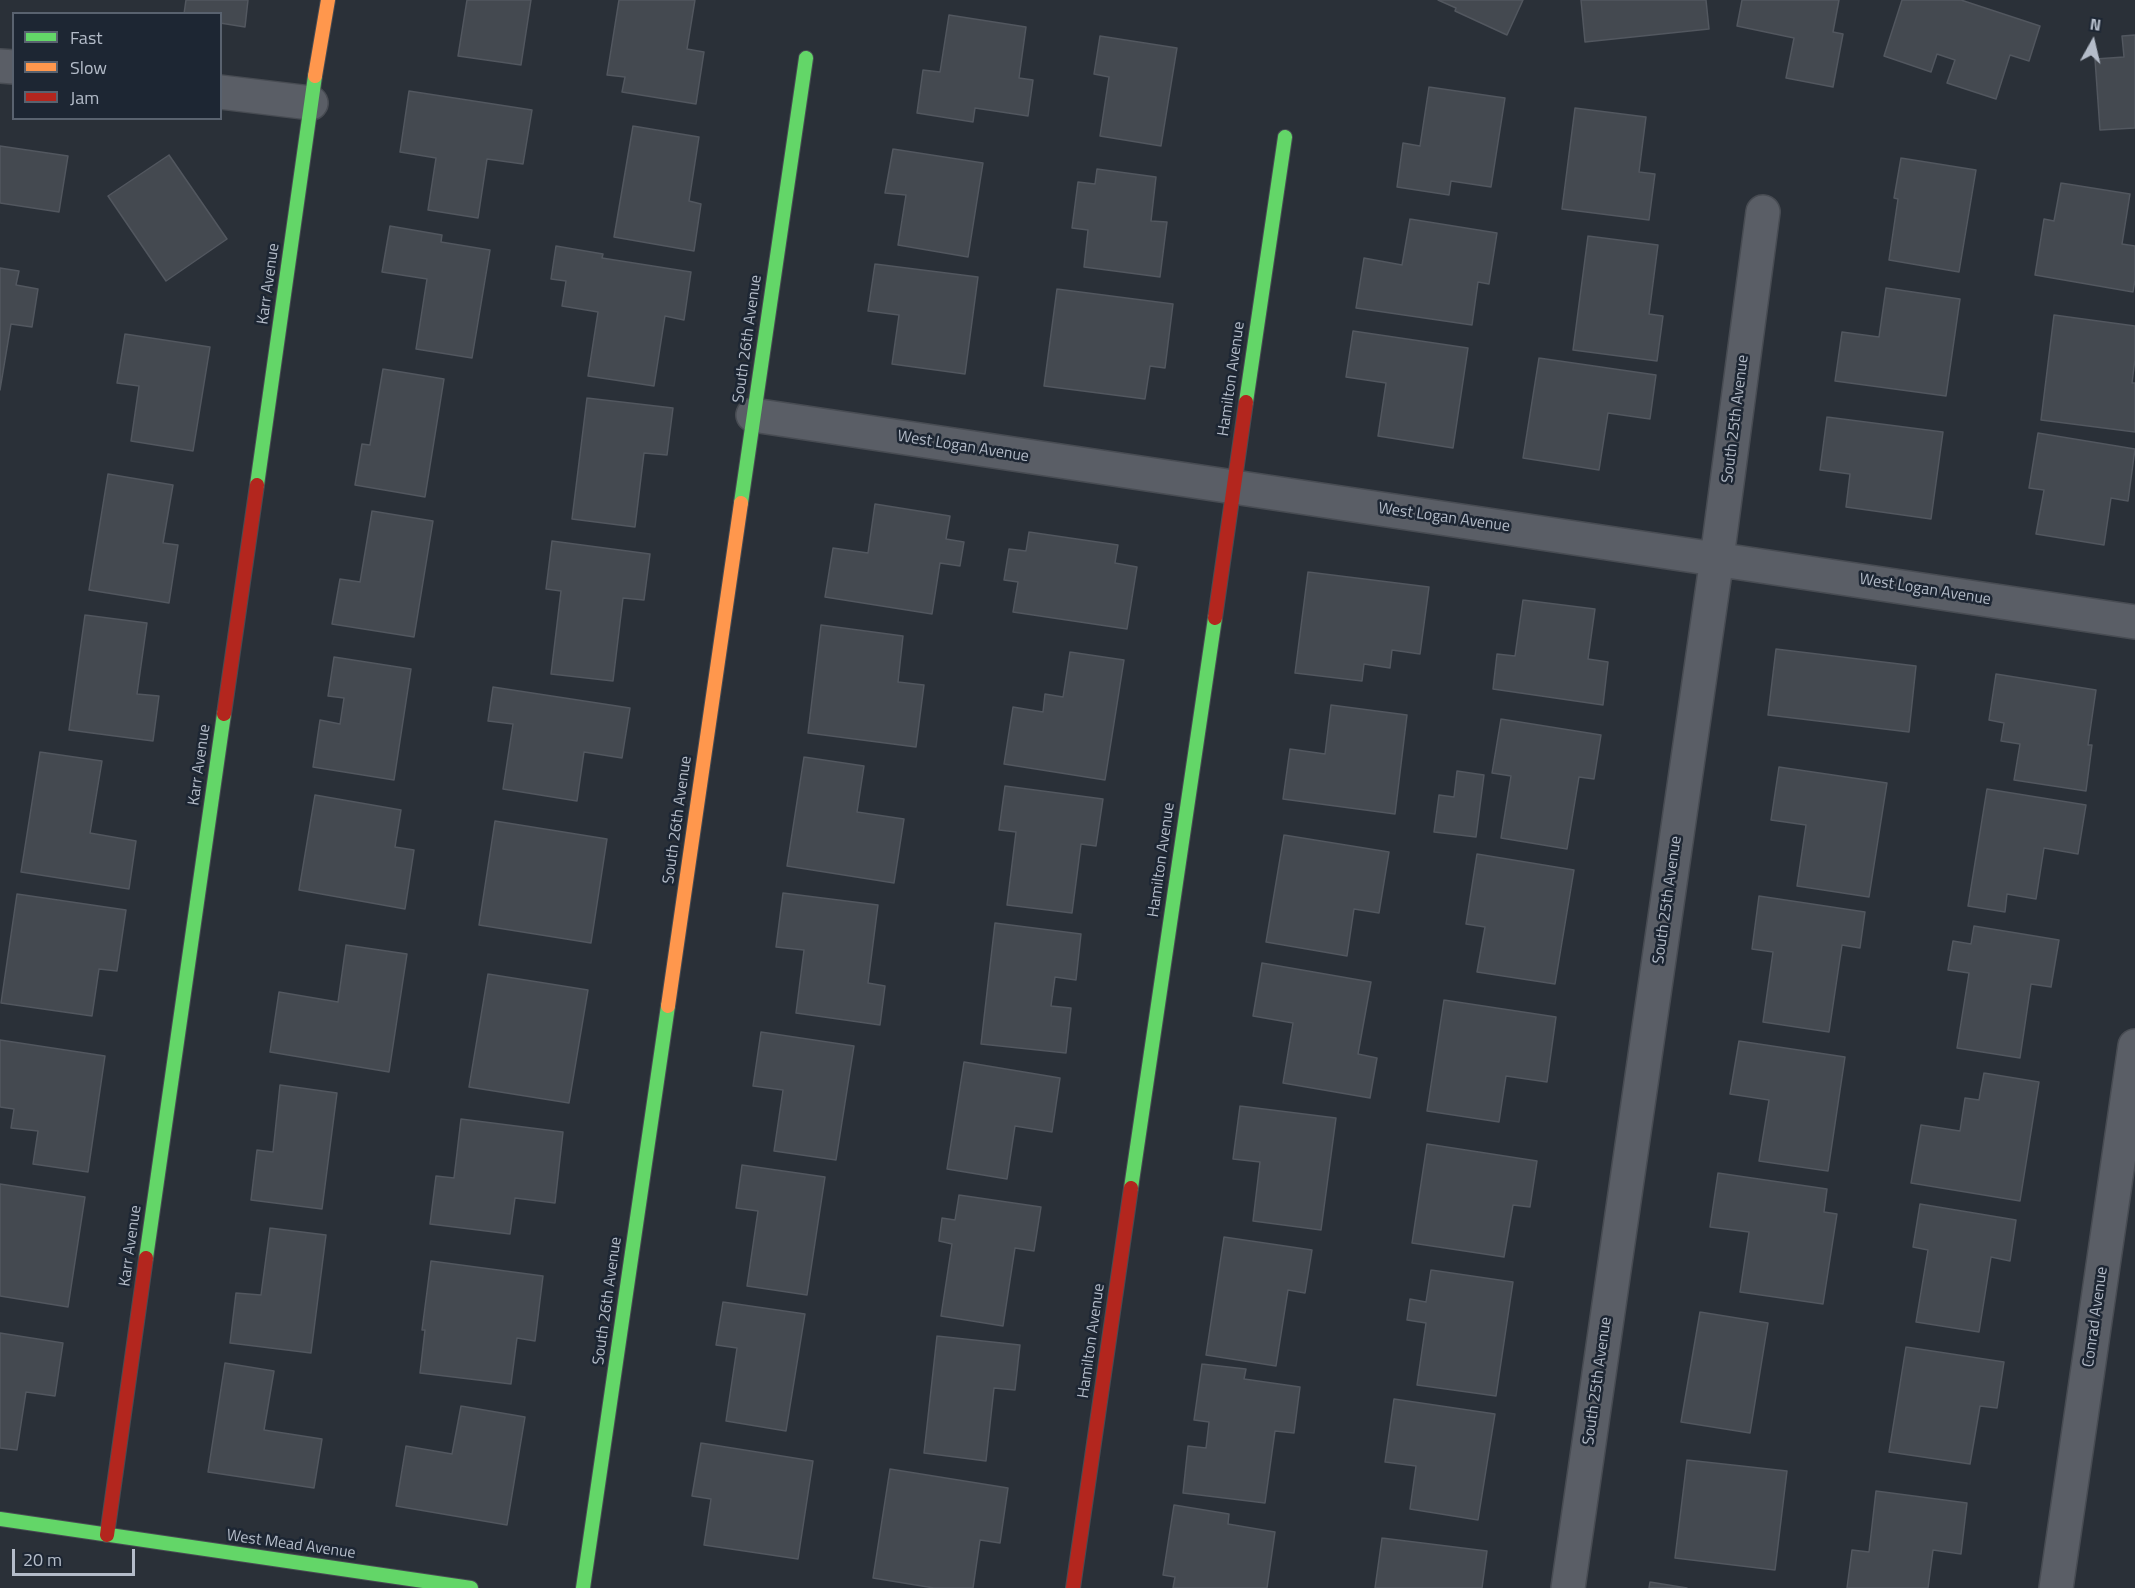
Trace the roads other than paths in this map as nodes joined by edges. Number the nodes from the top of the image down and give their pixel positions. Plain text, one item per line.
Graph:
1 (328, 0) edge
2 (806, 58) dead end
3 (222, 92) edge
4 (311, 103) junction
5 (1285, 137) dead end
6 (1763, 212) dead end
7 (753, 415) junction
8 (1233, 487) junction
9 (1717, 558) junction
10 (2135, 622) edge
11 (2135, 1046) edge
12 (0, 1519) edge
13 (107, 1535) junction
14 (471, 1588) edge
15 (583, 1588) edge
16 (1073, 1588) edge
17 (1568, 1588) edge
18 (2056, 1588) edge

1 - 4 street, Karr Avenue
2 - 7 street, South 26th Avenue
3 - 4 street
4 - 13 street, Karr Avenue
5 - 8 street, Hamilton Avenue
6 - 9 street, South 25th Avenue
7 - 8 street, West Logan Avenue
7 - 15 street, South 26th Avenue
8 - 9 street, West Logan Avenue
8 - 16 street, Hamilton Avenue
9 - 10 street, West Logan Avenue
9 - 17 street, South 25th Avenue
11 - 18 street, Conrad Avenue
12 - 13 street, West Mead Avenue
13 - 14 street, West Mead Avenue

